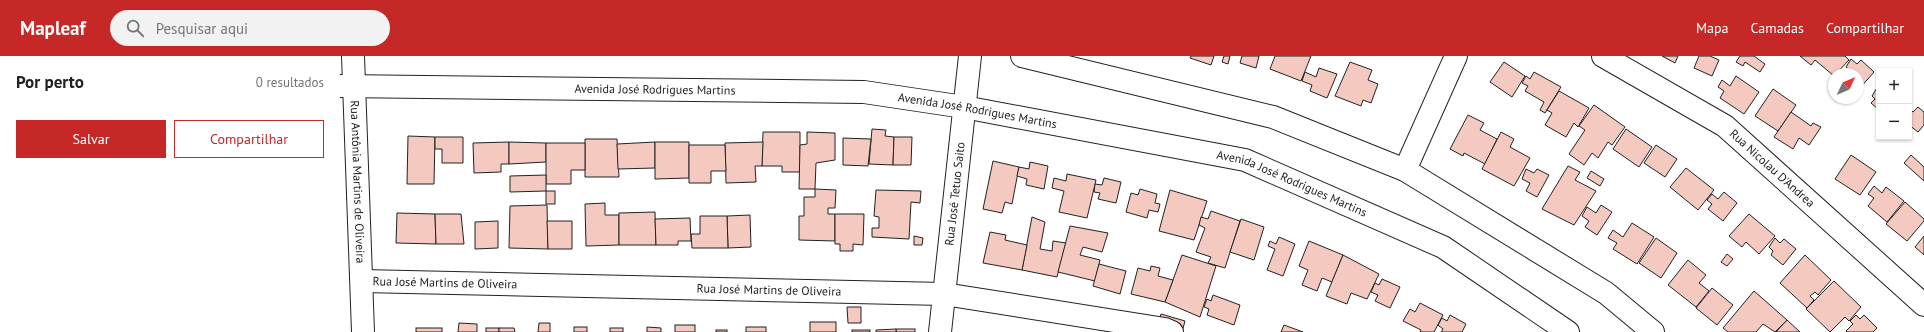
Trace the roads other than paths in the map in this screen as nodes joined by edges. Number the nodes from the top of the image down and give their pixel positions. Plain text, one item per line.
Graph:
1 (353, 56) edge
2 (970, 56) edge
3 (1022, 56) edge
4 (1456, 56) edge
5 (1603, 56) edge
6 (347, 86) edge
7 (964, 107) junction
8 (1405, 170) junction
9 (362, 281) junction
10 (944, 294) junction
11 (1924, 305) edge
12 (363, 332) edge
13 (940, 332) edge
14 (1172, 332) edge
15 (1568, 332) edge
16 (1653, 332) edge

1 - 6 street, Rua Antônia Martins de Oliveira
2 - 7 street, Rua José Tetuo Saito
3 - 8 street
4 - 8 street
5 - 11 street, Rua Nicolau D'Andrea
6 - 7 street, Avenida José Rodrigues Martins
6 - 9 street, Rua Antônia Martins de Oliveira
7 - 10 street, Rua José Tetuo Saito
7 - 15 street, Avenida José Rodrigues Martins
8 - 16 street
9 - 10 street, Rua José Martins de Oliveira
9 - 12 street, Rua Antônia Martins de Oliveira
10 - 13 street, Rua José Tetuo Saito
10 - 14 street, Rua José Martins de Oliveira

